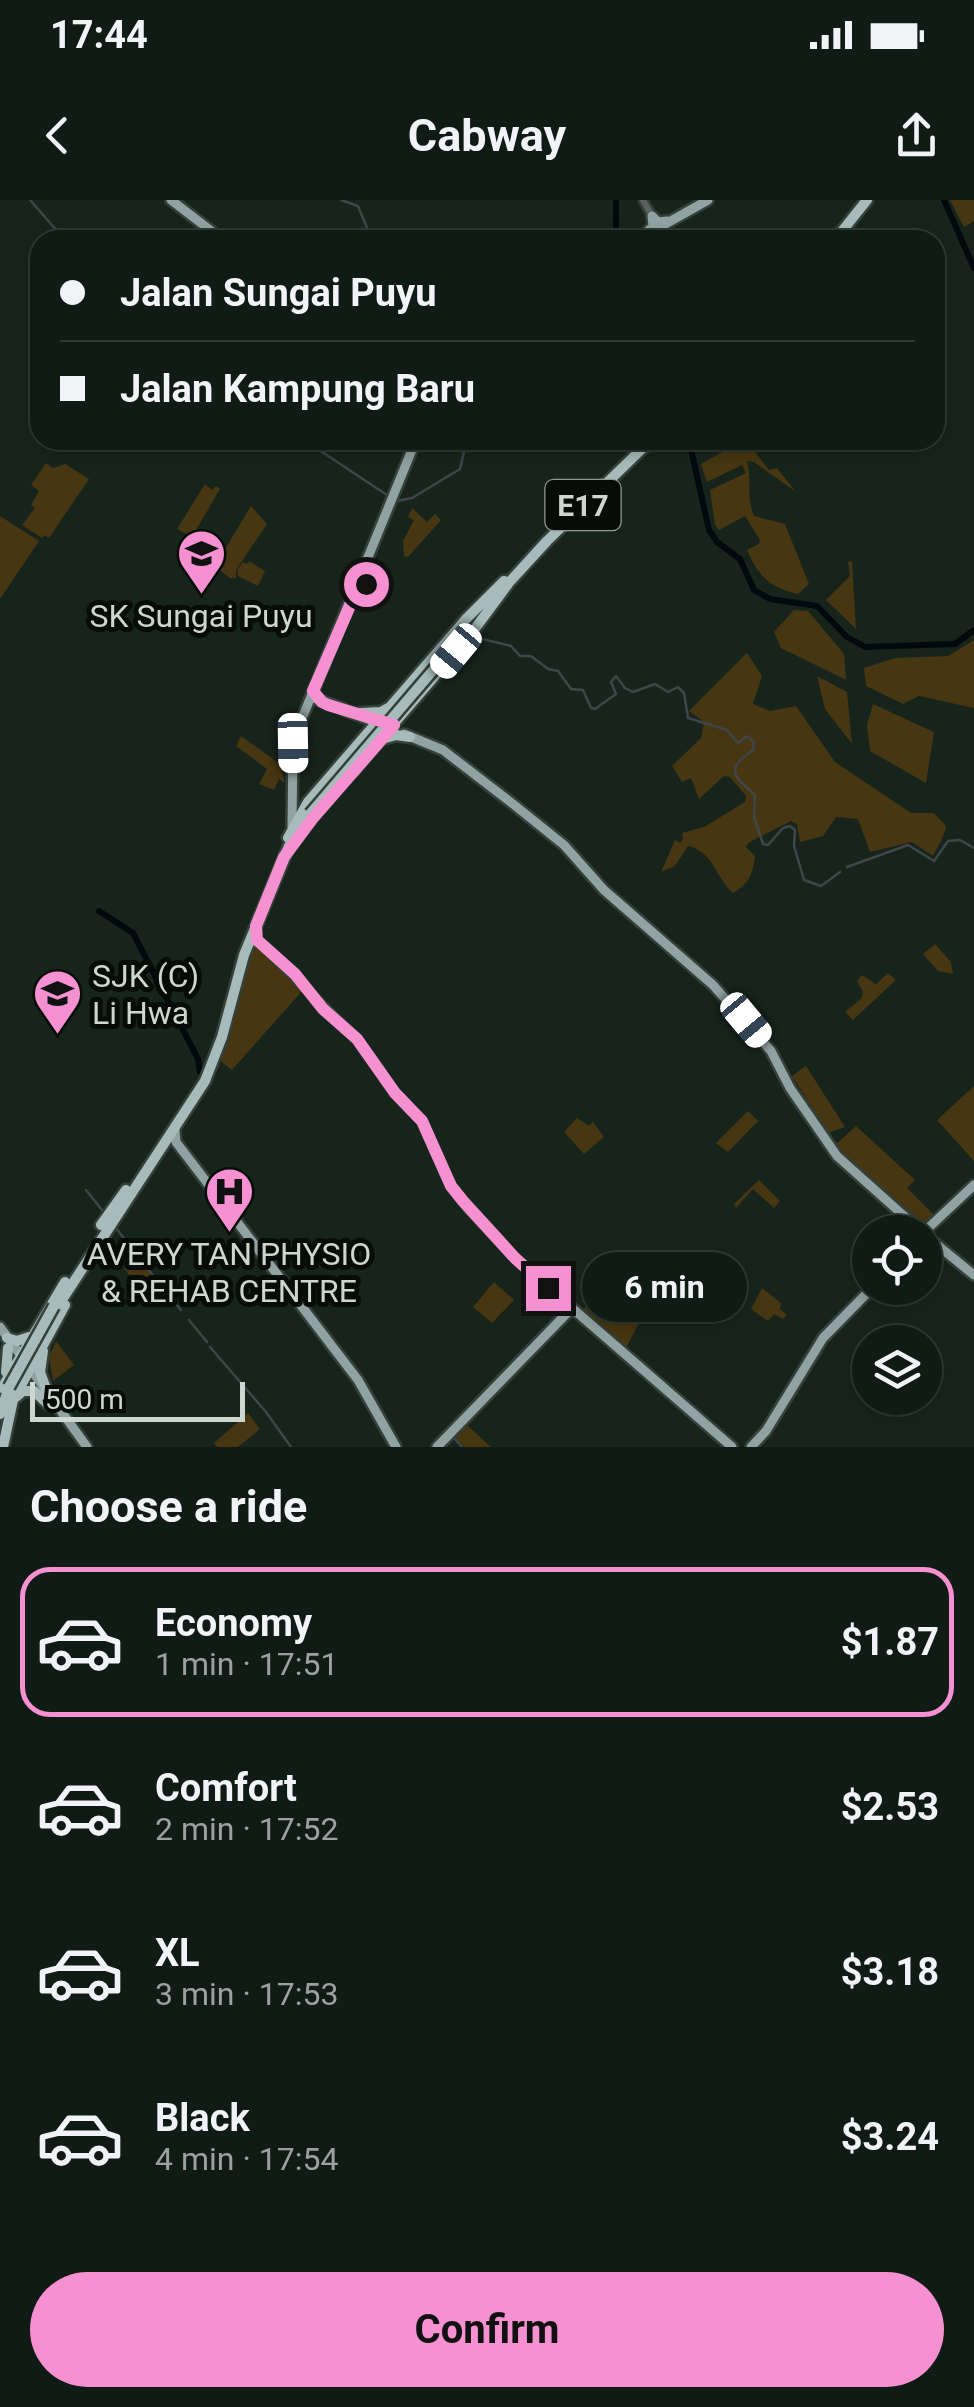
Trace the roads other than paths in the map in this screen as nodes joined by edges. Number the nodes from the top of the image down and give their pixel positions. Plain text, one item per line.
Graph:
1 (171, 200) edge
2 (643, 200) edge
3 (708, 200) edge
4 (869, 200) edge
5 (652, 216) junction
6 (672, 220) junction
7 (658, 228) junction
8 (210, 230) edge
9 (648, 230) edge
10 (654, 230) edge
11 (845, 230) edge
12 (412, 450) edge
13 (637, 450) edge
14 (506, 583) junction
15 (311, 697) junction
16 (393, 704) junction
17 (407, 710) junction
18 (359, 715) junction
19 (378, 721) junction
20 (392, 727) junction
21 (409, 734) junction
22 (362, 739) junction
23 (378, 742) junction
24 (294, 798) junction
25 (309, 809) junction
26 (292, 827) junction
27 (288, 839) junction
28 (284, 857) junction
29 (253, 940) junction
30 (175, 1130) junction
31 (167, 1143) junction
32 (142, 1170) junction
33 (974, 1185) edge
34 (120, 1209) junction
35 (903, 1215) edge
36 (942, 1215) edge
37 (942, 1249) edge
38 (974, 1275) edge
39 (855, 1305) edge
40 (55, 1307) junction
41 (572, 1308) junction
42 (560, 1320) junction
43 (586, 1320) junction
44 (4, 1337) edge
45 (28, 1340) junction
46 (46, 1340) junction
47 (38, 1351) junction
48 (18, 1358) junction
49 (27, 1371) junction
50 (356, 1382) junction
51 (9, 1389) edge
52 (48, 1400) junction
53 (0, 1414) edge
54 (0, 1434) edge
55 (755, 1444) edge
56 (729, 1446) edge
57 (2, 1447) edge
58 (84, 1447) edge
59 (393, 1447) edge
60 (437, 1447) edge

1 - 8 main road
2 - 5 street
3 - 6 main road
4 - 11 highway
5 - 6 main road
5 - 7 street
5 - 9 main road
6 - 7 main road
7 - 10 main road
12 - 15 main road
13 - 14 highway, E17
14 - 16 highway
14 - 17 highway
14 - 25 highway, E17, bridge
15 - 18 main road
15 - 24 main road
16 - 17 highway
16 - 18 highway
16 - 19 highway
17 - 20 highway
17 - 21 highway
18 - 19 main road
18 - 22 highway
19 - 20 main road
19 - 22 highway
20 - 21 main road
20 - 23 highway
21 - 23 highway
21 - 35 main road
22 - 23 highway
22 - 25 highway
23 - 28 highway
24 - 25 highway
24 - 26 main road
25 - 26 highway
25 - 27 highway, E17
25 - 28 highway, E17
26 - 27 highway
27 - 32 highway, E17
28 - 29 highway, E17
29 - 30 highway, E17
29 - 41 street
30 - 31 highway, E17
30 - 50 main road
31 - 34 highway, E17
31 - 50 main road
32 - 40 highway, E17
32 - 45 highway
33 - 36 main road
34 - 40 highway, E17
34 - 46 highway
37 - 38 main road
39 - 55 main road
40 - 51 highway, E17, bridge
41 - 42 main road
41 - 43 main road
42 - 43 main road
42 - 60 main road
43 - 56 main road
44 - 45 highway
44 - 48 main road
44 - 51 highway
45 - 47 highway
45 - 48 highway
46 - 47 highway
46 - 52 highway
47 - 49 highway
48 - 49 main road
48 - 51 highway
49 - 51 highway
49 - 52 main road
50 - 59 main road
51 - 52 highway
51 - 53 highway, E17
51 - 54 highway, E17
51 - 57 highway
52 - 58 main road

